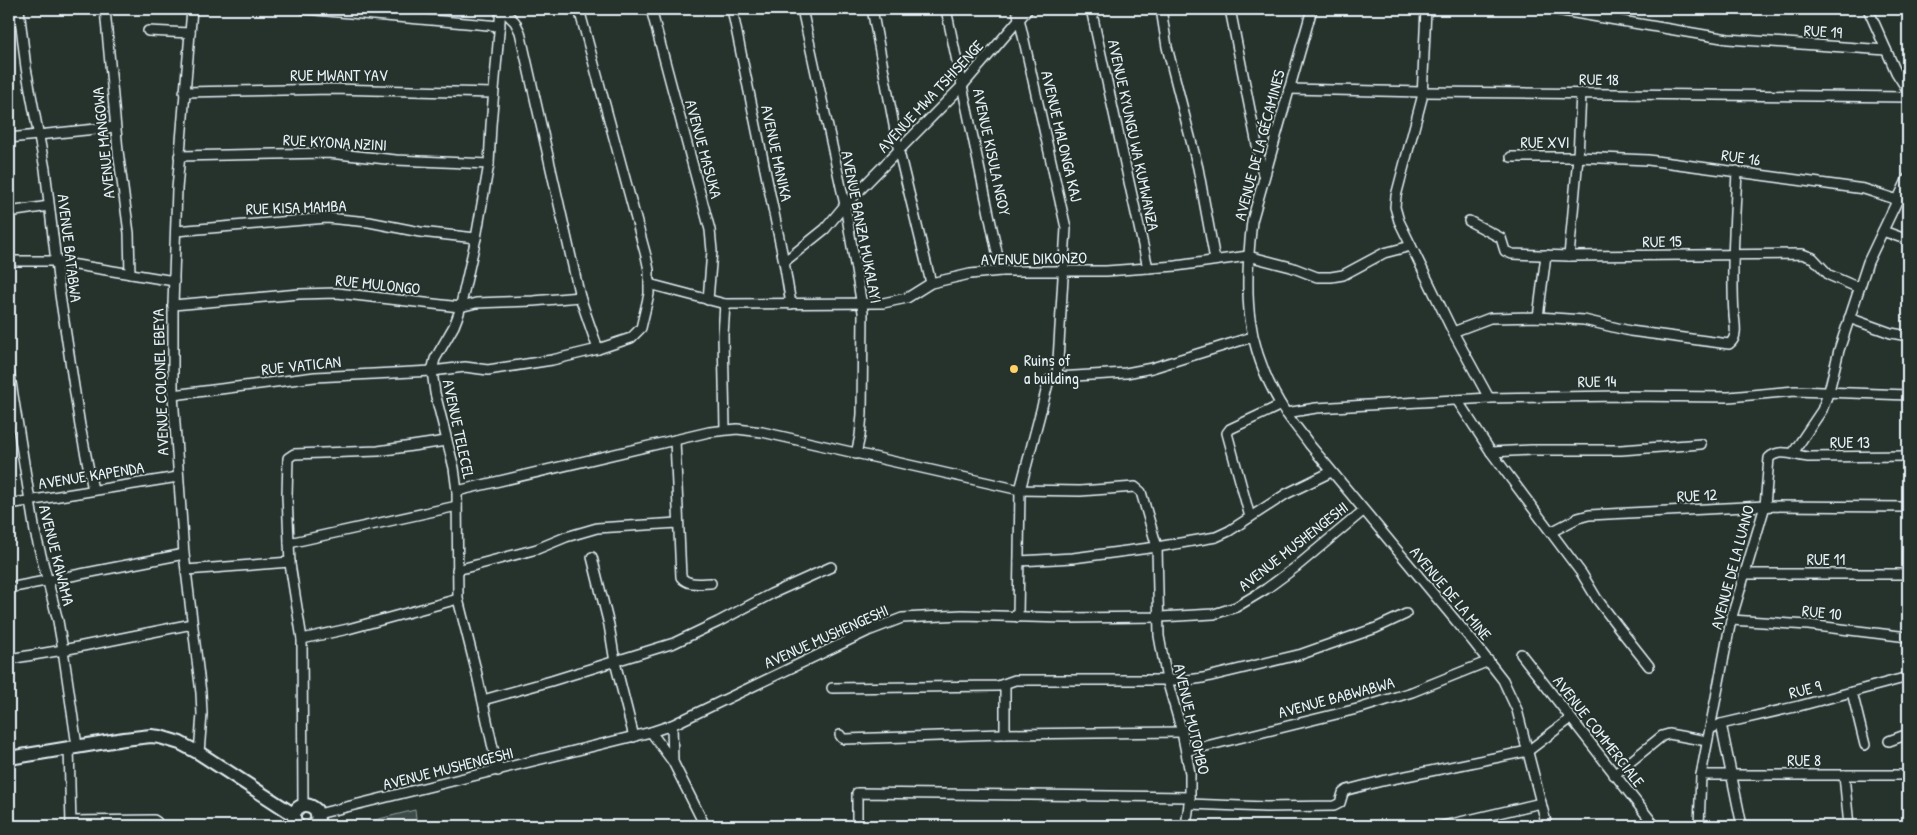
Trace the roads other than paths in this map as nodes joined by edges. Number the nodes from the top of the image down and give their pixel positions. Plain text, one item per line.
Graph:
1 (19, 9) edge
2 (105, 9) edge
3 (192, 9) edge
4 (304, 9) edge
5 (502, 9) edge
6 (579, 9) edge
7 (651, 9) edge
8 (732, 9) edge
9 (802, 9) edge
10 (872, 9) edge
11 (946, 9) edge
12 (1018, 9) edge
13 (1028, 9) edge
14 (1091, 9) edge
15 (1161, 9) edge
16 (1230, 9) edge
17 (1312, 9) edge
18 (1426, 9) edge
19 (1551, 9) edge
20 (1868, 9) edge
21 (1601, 13) edge
22 (1020, 19) junction
23 (500, 26) junction
24 (148, 31) dead end
25 (190, 33) junction
26 (1886, 50) junction
27 (963, 85) junction
28 (1290, 89) junction
29 (1908, 91) edge
30 (184, 92) junction
31 (1423, 92) junction
32 (493, 93) junction
33 (1581, 93) junction
34 (1908, 97) edge
35 (116, 127) junction
36 (39, 136) junction
37 (9, 138) edge
38 (899, 152) junction
39 (179, 156) junction
40 (1511, 157) dead end
41 (1578, 157) junction
42 (489, 164) junction
43 (1737, 171) junction
44 (1264, 178) junction
45 (1908, 178) edge
46 (1898, 200) junction
47 (845, 205) junction
48 (49, 206) junction
49 (9, 212) edge
50 (1469, 221) dead end
51 (176, 231) junction
52 (1884, 231) junction
53 (476, 238) junction
54 (1908, 240) edge
55 (1411, 246) junction
56 (1546, 255) junction
57 (1734, 255) junction
58 (1248, 256) junction
59 (1569, 256) junction
60 (1215, 260) junction
61 (9, 261) edge
62 (56, 262) junction
63 (784, 262) junction
64 (1148, 268) junction
65 (1001, 271) junction
66 (1062, 271) junction
67 (130, 274) junction
68 (174, 281) junction
69 (930, 283) junction
70 (649, 284) junction
71 (1859, 288) junction
72 (580, 297) junction
73 (708, 300) junction
74 (725, 304) junction
75 (791, 304) junction
76 (862, 304) junction
77 (172, 305) junction
78 (460, 307) junction
79 (1538, 316) junction
80 (1849, 318) junction
81 (1453, 332) junction
82 (1908, 336) edge
83 (1252, 337) junction
84 (598, 349) junction
85 (9, 370) edge
86 (432, 371) junction
87 (1058, 377) junction
88 (1829, 391) junction
89 (173, 395) junction
90 (1908, 396) edge
91 (1488, 398) junction
92 (1457, 400) junction
93 (1284, 409) junction
94 (725, 429) junction
95 (675, 440) junction
96 (446, 441) junction
97 (1701, 444) dead end
98 (1491, 452) junction
99 (1793, 453) junction
100 (856, 454) junction
101 (1908, 456) edge
102 (1332, 472) junction
103 (178, 476) junction
104 (93, 490) junction
105 (1020, 490) junction
106 (457, 491) junction
107 (29, 501) junction
108 (9, 504) edge
109 (457, 506) junction
110 (1764, 506) junction
111 (1908, 507) edge
112 (1363, 511) junction
113 (1250, 517) junction
114 (678, 523) junction
115 (1551, 532) junction
116 (290, 543) junction
117 (1157, 547) junction
118 (184, 554) junction
119 (592, 557) dead end
120 (1019, 560) junction
121 (290, 562) junction
122 (831, 567) dead end
123 (186, 570) junction
124 (457, 570) junction
125 (1744, 574) junction
126 (1908, 574) edge
127 (47, 581) junction
128 (711, 583) dead end
129 (9, 588) edge
130 (458, 599) junction
131 (1406, 614) dead end
132 (1160, 617) junction
133 (1018, 618) junction
134 (1732, 620) junction
135 (192, 624) junction
136 (1908, 637) edge
137 (302, 639) junction
138 (63, 650) junction
139 (1521, 654) dead end
140 (9, 659) edge
141 (1489, 661) junction
142 (615, 662) junction
143 (1649, 666) dead end
144 (1908, 677) edge
145 (1167, 680) junction
146 (1005, 684) junction
147 (832, 688) dead end
148 (1852, 692) junction
149 (483, 700) junction
150 (1570, 719) junction
151 (1721, 724) junction
152 (672, 725) junction
153 (1710, 729) junction
154 (652, 732) junction
155 (1182, 732) junction
156 (1005, 734) junction
157 (1908, 734) edge
158 (840, 735) dead end
159 (634, 737) junction
160 (1708, 741) junction
161 (1889, 741) dead end
162 (1865, 745) dead end
163 (73, 747) junction
164 (1186, 751) junction
165 (1528, 751) junction
166 (199, 753) junction
167 (9, 758) edge
168 (673, 762) junction
169 (498, 771) junction
170 (1614, 775) junction
171 (1701, 775) junction
172 (1733, 775) junction
173 (1844, 775) junction
174 (1908, 775) edge
175 (1190, 801) junction
176 (1541, 803) junction
177 (304, 804) junction
178 (316, 820) edge
179 (71, 823) edge
180 (295, 823) edge
181 (157, 826) edge
182 (704, 826) edge
183 (857, 826) edge
184 (1186, 826) edge
185 (1443, 826) edge
186 (1547, 826) edge
187 (1655, 826) edge
188 (1699, 826) edge
189 (1742, 826) edge
190 (1849, 826) edge

1 - 36 street, AVENUE BATABWA
2 - 35 street, AVENUE MANGOWA
3 - 25 street, AVENUE COLONEL EBEYA
4 - 23 street
5 - 23 street, AVENUE TELECEL
5 - 72 street
6 - 70 street
7 - 73 street, AVENUE MASUKA
8 - 63 street, AVENUE MANIKA
9 - 47 street, AVENUE BANZA MUKALAYI
10 - 38 street
11 - 27 street, AVENUE KISULA NGOY
12 - 22 street, AVENUE MALONGA KAJ
13 - 22 street, AVENUE MWA TSHISENGE
14 - 64 street, AVENUE KYUNGU WA KUMWANZA
15 - 60 street
16 - 44 street
17 - 28 street, AVENUE DE LA GÉCAMINES
18 - 31 street
19 - 21 street, RUE 19
20 - 26 street
21 - 26 street, RUE 19
22 - 27 street, AVENUE MWA TSHISENGE
22 - 66 street, AVENUE MALONGA KAJ
23 - 32 street, AVENUE TELECEL
24 - 25 street
25 - 30 street, AVENUE COLONEL EBEYA
26 - 29 street
27 - 38 street, AVENUE MWA TSHISENGE
27 - 65 street, AVENUE KISULA NGOY
28 - 31 street, RUE 18
28 - 44 street, AVENUE DE LA GÉCAMINES
30 - 32 street, RUE MWANT YAV
30 - 39 street, AVENUE COLONEL EBEYA
31 - 33 street, RUE 18
31 - 55 street
32 - 42 street, AVENUE TELECEL
33 - 34 street, RUE 18
33 - 41 street
35 - 36 street
35 - 67 street, AVENUE MANGOWA
36 - 37 street
36 - 48 street, AVENUE BATABWA
38 - 47 street, AVENUE MWA TSHISENGE
38 - 69 street
39 - 42 street, RUE KYONA NZINI
39 - 51 street, AVENUE COLONEL EBEYA
40 - 41 street, RUE XVI
41 - 43 street, RUE 16
41 - 59 street
42 - 53 street, AVENUE TELECEL
43 - 46 street, RUE 16
43 - 57 street
44 - 58 street, AVENUE DE LA GÉCAMINES
45 - 46 street
46 - 52 street
47 - 63 street, AVENUE MWA TSHISENGE
47 - 76 street, AVENUE BANZA MUKALAYI
48 - 49 street
48 - 62 street, AVENUE BATABWA
50 - 56 street, RUE 15
51 - 53 street, RUE KISA MAMBA
51 - 68 street, AVENUE COLONEL EBEYA
52 - 54 street
52 - 71 street
53 - 78 street, AVENUE TELECEL
55 - 58 street
55 - 81 street
56 - 59 street, RUE 15
56 - 79 street
57 - 59 street, RUE 15
57 - 71 street, RUE 15
57 - 79 street
58 - 60 street, AVENUE DIKONZO
58 - 83 street, AVENUE DE LA GÉCAMINES
60 - 64 street, AVENUE DIKONZO
61 - 62 street
62 - 67 street
62 - 104 street, AVENUE BATABWA
63 - 75 street, AVENUE MANIKA
64 - 66 street, AVENUE DIKONZO
65 - 66 street, AVENUE DIKONZO
65 - 69 street, AVENUE DIKONZO
66 - 87 street, AVENUE MALONGA KAJ
67 - 68 street
68 - 77 street, AVENUE COLONEL EBEYA
69 - 76 street, AVENUE DIKONZO
70 - 73 street, AVENUE DIKONZO
70 - 84 street, RUE VATICAN
71 - 80 street
72 - 78 street, RUE MULONGO
72 - 84 street
73 - 74 street, AVENUE DIKONZO
74 - 75 street, AVENUE DIKONZO
74 - 94 street
75 - 76 street, AVENUE DIKONZO
76 - 100 street, AVENUE BANZA MUKALAYI
77 - 78 street, RUE MULONGO
77 - 89 street, AVENUE COLONEL EBEYA
78 - 86 street, AVENUE TELECEL
79 - 81 street
80 - 82 street
80 - 88 street
81 - 91 street
83 - 87 street
83 - 93 street, AVENUE DE LA GÉCAMINES
84 - 86 street, RUE VATICAN
85 - 107 street, AVENUE KAWAMA
86 - 89 street, RUE VATICAN
86 - 96 street, AVENUE TELECEL
87 - 105 street
88 - 90 street, RUE 14
88 - 91 street, RUE 14
88 - 99 street
89 - 103 street, AVENUE COLONEL EBEYA
91 - 92 street, RUE 14
92 - 93 street, RUE 14
92 - 98 street
93 - 102 street, AVENUE DE LA MINE
93 - 113 street, RUE 14
94 - 95 street
94 - 100 street
95 - 106 street
95 - 114 street
96 - 106 street, AVENUE TELECEL
96 - 116 street
97 - 98 street
98 - 115 street
99 - 101 street, RUE 13
99 - 110 street, AVENUE DE LA LUANO
100 - 105 street
102 - 112 street, AVENUE DE LA MINE
102 - 113 street
103 - 104 street, AVENUE KAPENDA
103 - 118 street, AVENUE COLONEL EBEYA
104 - 107 street, AVENUE KAPENDA
105 - 117 street, AVENUE MUTOMBO
105 - 120 street
106 - 109 street, AVENUE TELECEL
107 - 108 street, AVENUE KAPENDA
107 - 127 street, AVENUE KAWAMA
109 - 116 street
109 - 124 street, AVENUE TELECEL
110 - 111 street, RUE 12
110 - 115 street, RUE 12
110 - 125 street, AVENUE DE LA LUANO
112 - 132 street, AVENUE MUSHENGESHI
112 - 141 street, AVENUE DE LA MINE
113 - 117 street
114 - 124 street
114 - 128 street
115 - 143 street
116 - 121 street
117 - 120 street
117 - 132 street, AVENUE MUTOMBO
118 - 123 street, AVENUE COLONEL EBEYA
118 - 127 street
119 - 142 street
120 - 133 street
121 - 123 street
121 - 137 street
122 - 142 street
123 - 135 street, AVENUE COLONEL EBEYA
124 - 130 street, AVENUE TELECEL
125 - 126 street, RUE 11
125 - 134 street, AVENUE DE LA LUANO
127 - 129 street
127 - 138 street, AVENUE KAWAMA
130 - 137 street
130 - 149 street, AVENUE TELECEL
131 - 145 street
132 - 133 street, AVENUE MUSHENGESHI
132 - 145 street, AVENUE MUTOMBO
133 - 152 street, AVENUE MUSHENGESHI
134 - 136 street, RUE 10
134 - 153 street, AVENUE DE LA LUANO
135 - 138 street
135 - 166 street, AVENUE COLONEL EBEYA
137 - 177 street
138 - 140 street
138 - 163 street, AVENUE KAWAMA
139 - 150 street, AVENUE COMMERCIALE
141 - 164 street, AVENUE BABWABWA
141 - 165 street, AVENUE DE LA MINE
142 - 149 street
142 - 159 street
144 - 148 street, RUE 9
145 - 146 street
145 - 155 street, AVENUE MUTOMBO
146 - 147 street
146 - 156 street
148 - 151 street, RUE 9
148 - 162 street
149 - 169 street, AVENUE TELECEL
150 - 165 street
150 - 170 street, AVENUE COMMERCIALE
151 - 153 street, RUE 9
151 - 172 street
152 - 154 street, AVENUE MUSHENGESHI
152 - 168 street
153 - 160 street, AVENUE DE LA LUANO
154 - 159 street, AVENUE MUSHENGESHI
154 - 168 street
155 - 156 street
155 - 164 street, AVENUE MUTOMBO
156 - 158 street
157 - 161 street
159 - 169 street, AVENUE MUSHENGESHI
160 - 170 street
160 - 171 street, AVENUE DE LA LUANO
163 - 166 street
163 - 167 street
163 - 179 street, AVENUE KAWAMA
164 - 175 street, AVENUE MUTOMBO
165 - 175 street
165 - 176 street, AVENUE DE LA MINE
166 - 180 street
168 - 182 street
169 - 178 street, AVENUE MUSHENGESHI
170 - 187 street, AVENUE COMMERCIALE
171 - 172 street, RUE 8
171 - 188 street, AVENUE DE LA LUANO
172 - 173 street, RUE 8
172 - 189 street
173 - 174 street, RUE 8
173 - 190 street
175 - 183 street
175 - 184 street, AVENUE MUTOMBO
176 - 185 street
176 - 186 street, AVENUE DE LA MINE
177 - 178 street
177 - 180 street
179 - 181 street

